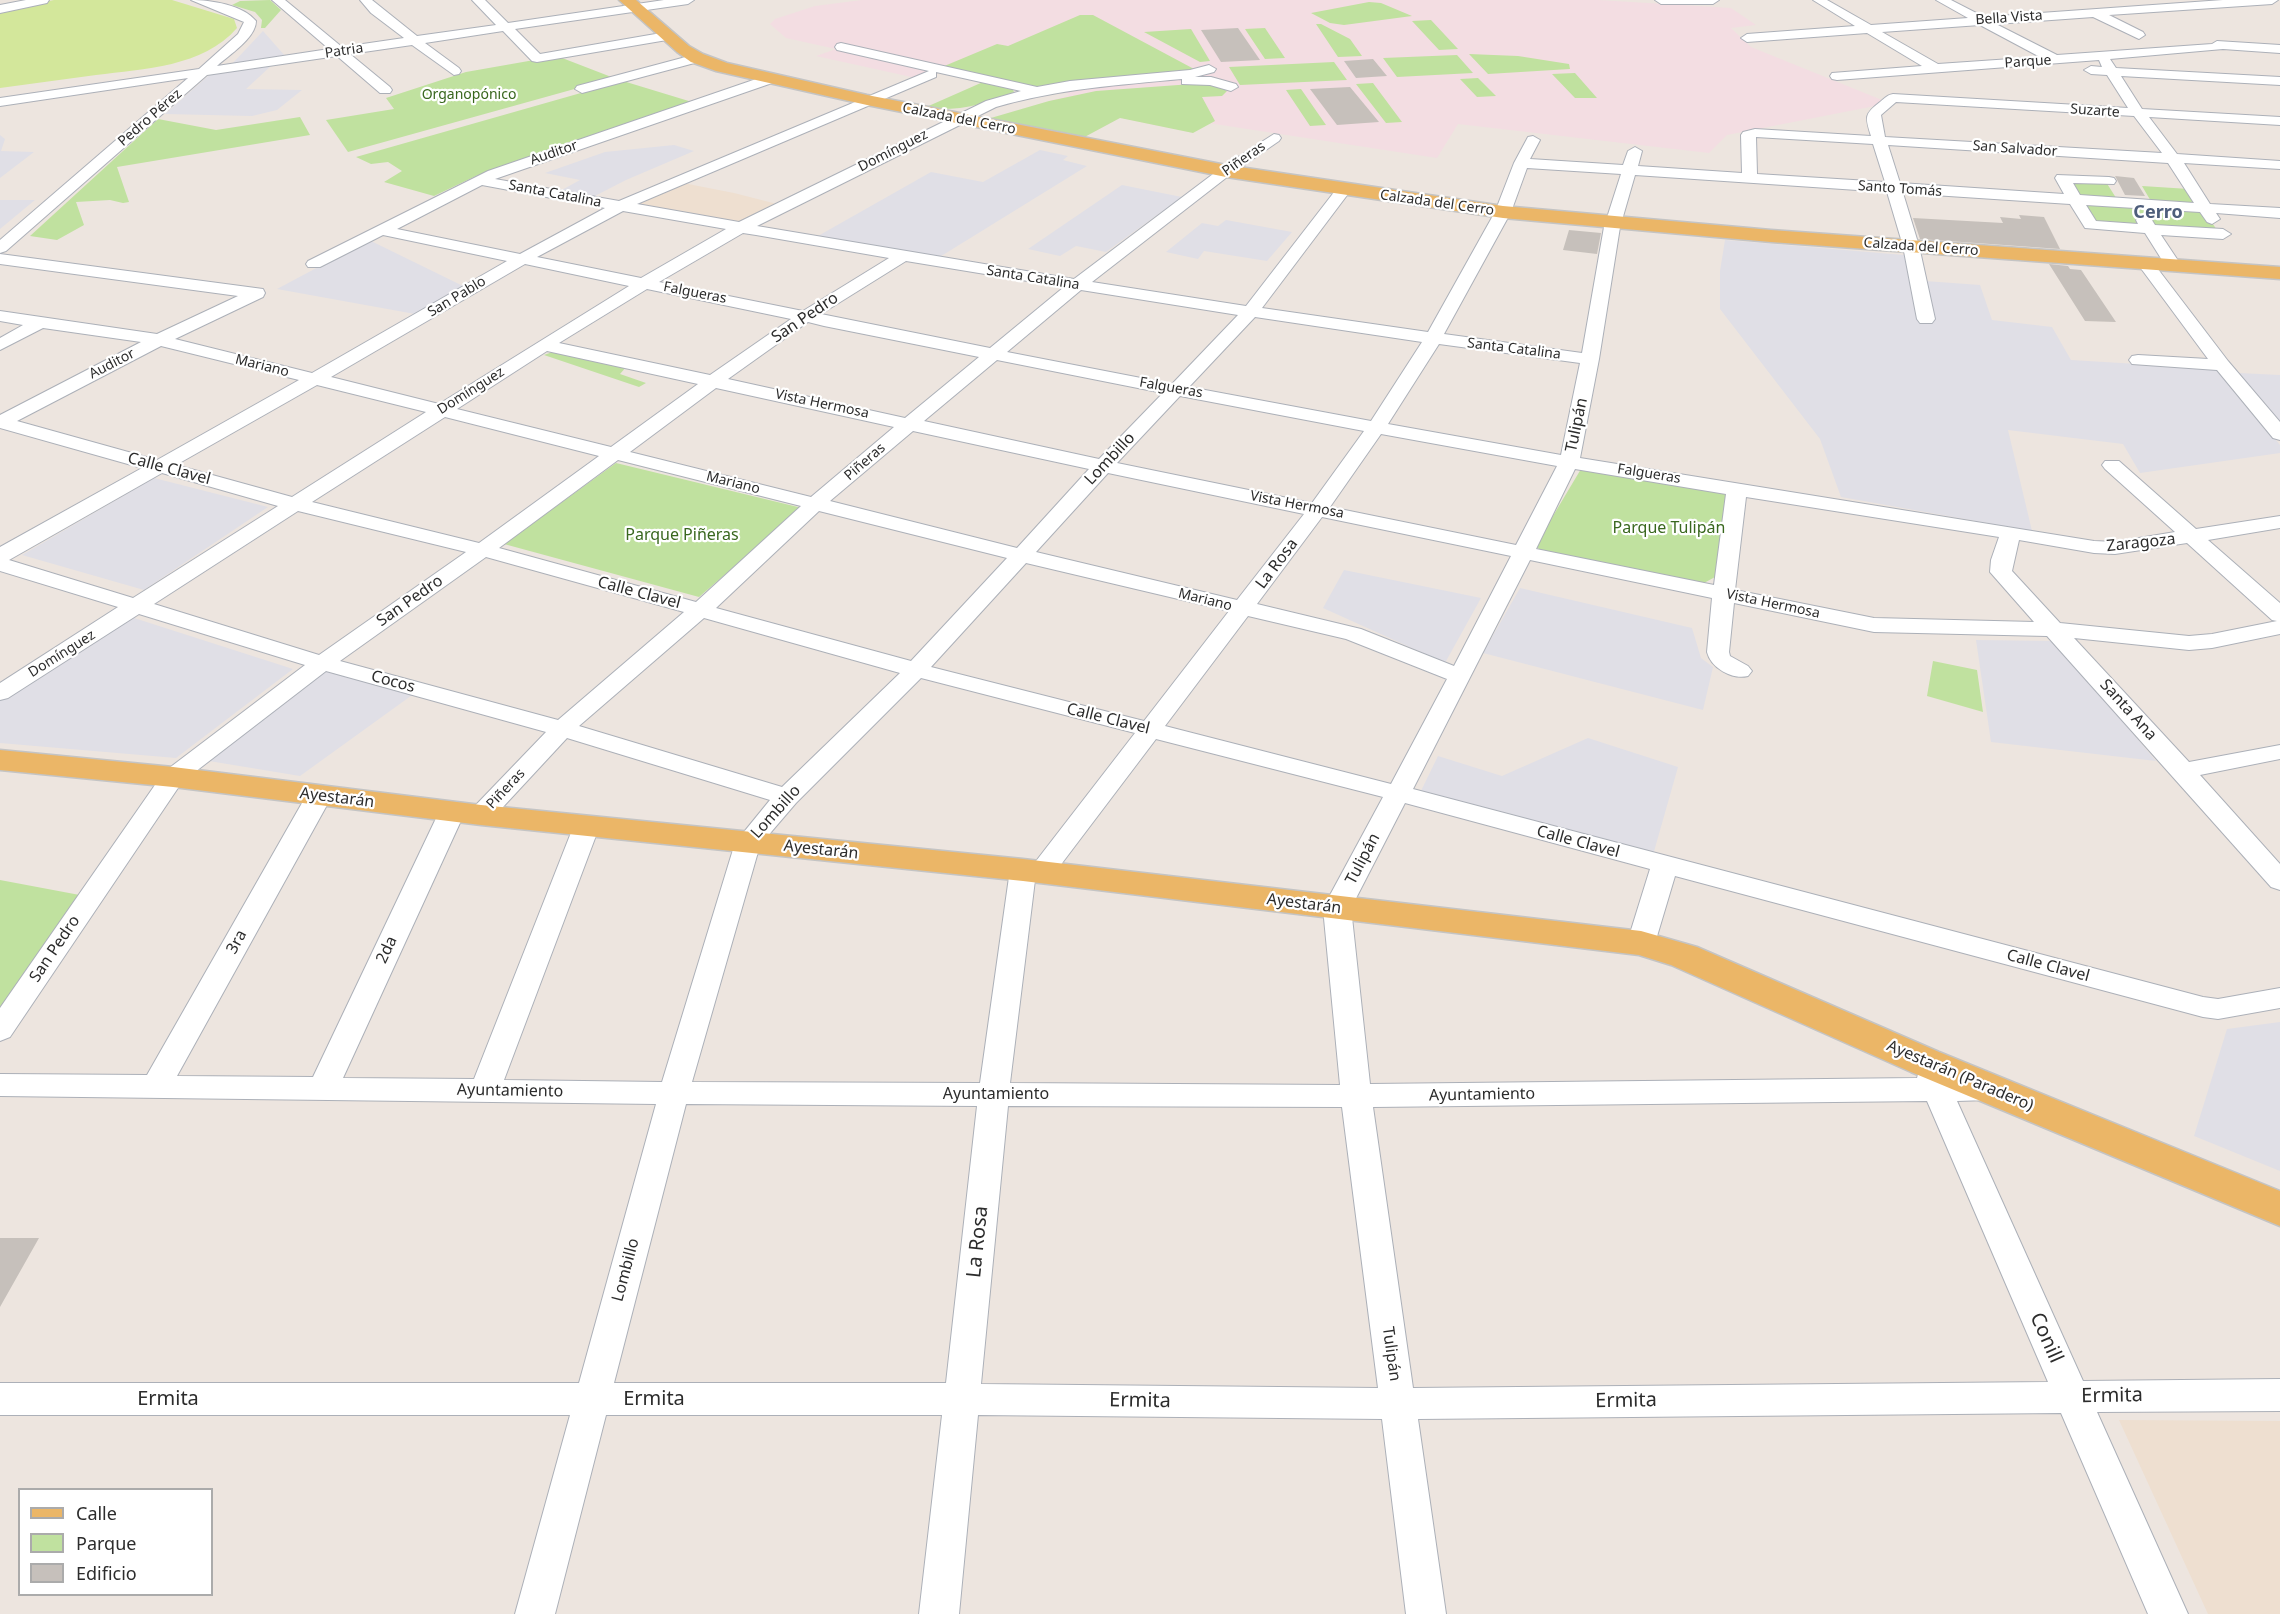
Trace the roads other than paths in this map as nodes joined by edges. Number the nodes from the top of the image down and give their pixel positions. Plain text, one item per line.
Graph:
1 (43, 0) edge
2 (198, 0) edge
3 (237, 0) edge
4 (278, 0) edge
5 (366, 0) edge
6 (478, 0) edge
7 (688, 0) edge
8 (1661, 0) edge
9 (1713, 0) edge
10 (1819, 0) edge
11 (1942, 0) edge
12 (2068, 0) edge
13 (2272, 0) edge
14 (225, 4) edge
15 (632, 4) edge
16 (0, 9) edge
17 (2093, 12) junction
18 (1986, 22) junction
19 (504, 27) junction
20 (1867, 29) junction
21 (667, 36) junction
22 (1747, 38) dead end
23 (417, 41) junction
24 (2280, 42) edge
25 (2217, 44) junction
26 (841, 47) dead end
27 (229, 48) junction
28 (2280, 50) edge
29 (341, 51) junction
30 (2172, 51) junction
31 (2101, 56) junction
32 (697, 58) junction
33 (2055, 60) junction
34 (186, 67) junction
35 (1935, 68) junction
36 (206, 69) junction
37 (1209, 69) dead end
38 (454, 71) dead end
39 (2111, 72) junction
40 (931, 74) dead end
41 (1870, 74) junction
42 (1837, 76) dead end
43 (157, 79) junction
44 (770, 79) junction
45 (2247, 79) junction
46 (2280, 81) edge
47 (185, 87) junction
48 (1231, 87) dead end
49 (582, 89) dead end
50 (385, 90) dead end
51 (1042, 93) junction
52 (0, 94) edge
53 (2260, 94) dead end
54 (1909, 99) junction
55 (867, 100) junction
56 (0, 102) edge
57 (984, 106) junction
58 (2139, 114) junction
59 (937, 115) junction
60 (2278, 115) edge
61 (959, 119) junction
62 (1274, 138) dead end
63 (1533, 140) dead end
64 (1880, 141) junction
65 (1635, 151) dead end
66 (2093, 155) junction
67 (2174, 159) junction
68 (1521, 163) junction
69 (2280, 165) edge
70 (1628, 170) junction
71 (1226, 171) junction
72 (1750, 178) junction
73 (479, 180) junction
74 (2109, 181) junction
75 (1894, 188) junction
76 (1343, 190) junction
77 (2075, 200) junction
78 (2127, 203) junction
79 (620, 206) junction
80 (2205, 208) junction
81 (1503, 212) junction
82 (2280, 213) edge
83 (1613, 222) junction
84 (740, 228) junction
85 (2150, 229) junction
86 (380, 230) junction
87 (1911, 246) junction
88 (0, 248) edge
89 (903, 256) junction
90 (0, 259) edge
91 (522, 259) junction
92 (2145, 263) junction
93 (314, 264) dead end
94 (2173, 265) junction
95 (2280, 273) edge
96 (645, 283) junction
97 (1077, 285) junction
98 (1251, 311) junction
99 (0, 316) edge
100 (806, 316) junction
101 (1926, 319) dead end
102 (41, 322) junction
103 (1433, 339) junction
104 (159, 340) junction
105 (0, 345) edge
106 (544, 345) junction
107 (996, 354) junction
108 (1590, 359) junction
109 (2138, 360) dead end
110 (2222, 365) junction
111 (312, 379) junction
112 (714, 381) junction
113 (1176, 388) junction
114 (441, 411) junction
115 (0, 422) edge
116 (909, 423) junction
117 (1377, 426) junction
118 (2280, 434) edge
119 (615, 454) junction
120 (1569, 462) junction
121 (2112, 465) dead end
122 (158, 466) junction
123 (1103, 466) junction
124 (1737, 488) junction
125 (294, 504) junction
126 (815, 504) junction
127 (1318, 509) junction
128 (2280, 522) edge
129 (1966, 524) joint
130 (2011, 532) junction
131 (2194, 536) junction
132 (483, 550) junction
133 (1523, 552) junction
134 (1021, 555) junction
135 (0, 556) edge
136 (0, 564) edge
137 (1724, 593) junction
138 (139, 605) junction
139 (1242, 609) junction
140 (700, 610) junction
141 (2280, 615) edge
142 (2280, 627) edge
143 (2055, 629) junction
144 (322, 663) junction
145 (916, 670) junction
146 (1740, 671) dead end
147 (1460, 676) junction
148 (0, 693) edge
149 (562, 729) junction
150 (1149, 729) junction
151 (2280, 752) edge
152 (0, 760) edge
153 (2183, 771) junction
154 (174, 777) junction
155 (1397, 794) junction
156 (319, 796) junction
157 (787, 797) junction
158 (466, 813) junction
159 (587, 825) junction
160 (748, 843) junction
161 (1665, 865) junction
162 (1032, 872) junction
163 (2280, 881) edge
164 (1337, 908) junction
165 (1641, 942) junction
166 (2280, 998) edge
167 (0, 1030) edge
168 (1931, 1076) junction
169 (0, 1085) edge
170 (155, 1088) junction
171 (323, 1088) junction
172 (485, 1090) junction
173 (674, 1093) junction
174 (994, 1094) junction
175 (1356, 1096) junction
176 (2280, 1209) edge
177 (2280, 1395) edge
178 (2071, 1396) junction
179 (0, 1399) edge
180 (591, 1399) junction
181 (962, 1399) junction
182 (1398, 1404) junction
183 (535, 1614) edge
184 (939, 1614) edge
185 (1426, 1614) edge
186 (2168, 1614) edge

1 - 16 street
2 - 14 street, Pedro Pérez
3 - 14 street
4 - 29 street
5 - 23 street
6 - 19 street
7 - 15 street, Patria
8 - 9 street
10 - 20 street
11 - 18 street
12 - 17 street
13 - 17 street, Bella Vista
14 - 27 street, Pedro Pérez
15 - 19 street, Patria
15 - 21 main road, Calzada del Cerro
17 - 18 street, Bella Vista
17 - 30 street
18 - 20 street, Bella Vista
18 - 33 street
19 - 21 street
19 - 23 street, Patria
20 - 22 street, Bella Vista
20 - 35 street
21 - 32 main road, Calzada del Cerro
23 - 29 street, Patria
23 - 38 street
24 - 25 street, Parque
25 - 28 street
25 - 30 street, Parque
25 - 45 street
26 - 51 street
27 - 34 street
27 - 36 street, Pedro Pérez
29 - 36 street, Patria
29 - 50 street
30 - 31 street, Parque
31 - 33 street, Parque
31 - 39 street
32 - 44 main road, Calzada del Cerro
32 - 49 street
33 - 35 street, Parque
33 - 39 street
34 - 36 street
34 - 52 street
35 - 41 street, Parque
36 - 43 street, Patria
36 - 47 street, Pedro Pérez
37 - 51 street
39 - 45 street
39 - 58 street
40 - 55 street, San Pablo
41 - 42 street, Parque
41 - 54 street
43 - 47 street
43 - 56 street, Patria
44 - 55 main road, Calzada del Cerro
44 - 73 street, Auditor
45 - 46 street
45 - 53 street
47 - 88 street, Pedro Pérez
48 - 51 street
51 - 57 street, Domínguez
51 - 61 street, Domínguez
54 - 58 street, Suzarte
54 - 64 street
55 - 59 main road, Calzada del Cerro
55 - 79 street, San Pablo
57 - 59 main road
57 - 61 street, Domínguez
58 - 60 street, Suzarte
58 - 67 street
59 - 61 main road, Calzada del Cerro
61 - 71 main road, Calzada del Cerro
61 - 84 street, Domínguez
62 - 71 street, Piñeras
63 - 68 street, La Rosa
64 - 66 street, San Salvador
64 - 72 street, San Salvador
64 - 75 street
65 - 70 street, Tulipán
66 - 67 street, San Salvador
66 - 74 street
67 - 69 street, San Salvador
67 - 80 street
68 - 70 street, Santo Tomás
68 - 81 street, La Rosa
70 - 72 street, Santo Tomás
70 - 83 street, Tulipán
71 - 76 main road, Calzada del Cerro
71 - 97 street, Piñeras
72 - 75 street, Santo Tomás
73 - 79 street, Santa Catalina
73 - 86 street, Auditor
74 - 77 street
74 - 78 street
75 - 77 street, Santo Tomás
75 - 87 street
76 - 81 main road, Calzada del Cerro
76 - 98 street, Lombillo
77 - 78 street, Santo Tomás
77 - 85 street
78 - 80 street, Santo Tomás
78 - 85 street
79 - 84 street, Santa Catalina
79 - 91 street, San Pablo
80 - 82 street, Santo Tomás
80 - 85 street
81 - 83 main road, Calzada del Cerro
81 - 103 street, La Rosa
83 - 87 main road, Calzada del Cerro
83 - 108 street, Tulipán
84 - 89 street, Santa Catalina
84 - 96 street, Domínguez
85 - 94 street
86 - 91 street, Falgueras
86 - 93 street, Auditor
87 - 92 main road, Calzada del Cerro
87 - 101 street
89 - 97 street, Santa Catalina
89 - 100 street, San Pedro
90 - 104 street, Auditor
91 - 96 street, Falgueras
91 - 111 street, San Pablo
92 - 94 main road, Calzada del Cerro
92 - 110 street
94 - 95 main road, Calzada del Cerro
96 - 100 street, Falgueras
96 - 106 street, Domínguez
97 - 98 street, Santa Catalina
97 - 107 street, Piñeras
98 - 103 street, Santa Catalina
98 - 113 street, Lombillo
99 - 102 street, Mariano
100 - 107 street, Falgueras
100 - 112 street, San Pedro
102 - 104 street, Mariano
102 - 105 street
103 - 108 street, Santa Catalina
103 - 117 street, La Rosa
104 - 111 street, Mariano
104 - 115 street, Auditor
106 - 112 street, Vista Hermosa
106 - 114 street, Domínguez
107 - 113 street, Falgueras
107 - 116 street, Piñeras
108 - 120 street, Tulipán
109 - 110 street
110 - 118 street
111 - 114 street, Mariano
111 - 122 street, San Pablo
112 - 116 street, Vista Hermosa
112 - 119 street, San Pedro
113 - 117 street, Falgueras
113 - 123 street, Lombillo
114 - 119 street, Mariano
114 - 125 street, Domínguez
115 - 122 street, Calle Clavel
116 - 123 street, Vista Hermosa
116 - 126 street, Piñeras
117 - 120 street, Falgueras
117 - 127 street, La Rosa
119 - 126 street, Mariano
119 - 132 street, San Pedro
120 - 124 street, Falgueras
120 - 133 street, Tulipán
121 - 131 street
122 - 125 street, Calle Clavel
122 - 135 street, San Pablo
123 - 127 street, Vista Hermosa
123 - 134 street, Lombillo
124 - 129 street, Falgueras
124 - 137 street
125 - 132 street, Calle Clavel
125 - 138 street, Domínguez
126 - 134 street, Mariano
126 - 140 street, Piñeras
127 - 133 street, Vista Hermosa
127 - 139 street, La Rosa
128 - 131 street, Zaragoza
129 - 130 street, Zaragoza
130 - 131 street, Zaragoza
130 - 143 street, Santa Ana
131 - 141 street
132 - 140 street, Calle Clavel
132 - 144 street, San Pedro
133 - 137 street, Vista Hermosa
133 - 147 street, Tulipán
134 - 139 street, Mariano
134 - 145 street, Lombillo
136 - 138 street, Cocos
137 - 143 street, Vista Hermosa
137 - 146 street
138 - 144 street, Cocos
138 - 148 street, Domínguez
139 - 147 street, Mariano
139 - 150 street, La Rosa
140 - 145 street, Calle Clavel
140 - 149 street, Piñeras
142 - 143 street, Vista Hermosa
143 - 153 street, Santa Ana
144 - 149 street, Cocos
144 - 154 street, San Pedro
145 - 150 street, Calle Clavel
145 - 157 street, Lombillo
147 - 155 street, Tulipán
149 - 157 street, Cocos
149 - 158 street, Piñeras
150 - 155 street, Calle Clavel
150 - 162 street, La Rosa
151 - 153 street
152 - 154 main road, Ayestarán
153 - 163 street, Santa Ana
154 - 156 main road, Ayestarán
154 - 167 street, San Pedro
155 - 161 street, Calle Clavel
155 - 164 street, Tulipán
156 - 158 main road, Ayestarán
156 - 170 street, 3ra
157 - 160 street, Lombillo
158 - 159 main road, Ayestarán
158 - 171 street, 2da
159 - 160 main road, Ayestarán
159 - 172 street
160 - 162 main road, Ayestarán
160 - 173 street, Lombillo
161 - 165 street
161 - 166 street, Calle Clavel
162 - 164 main road, Ayestarán
162 - 174 street, La Rosa
164 - 165 main road, Ayestarán
164 - 175 street, Tulipán
165 - 168 main road, Ayestarán (Paradero)
168 - 175 street, Ayuntamiento
168 - 176 main road, Ayestarán (Paradero)
168 - 178 street, Conill
169 - 170 street, Ayuntamiento
170 - 171 street, Ayuntamiento
171 - 172 street, Ayuntamiento
172 - 173 street, Ayuntamiento
173 - 174 street, Ayuntamiento
173 - 180 street, Lombillo
174 - 175 street, Ayuntamiento
174 - 181 street, La Rosa
175 - 182 street, Tulipán
177 - 178 street, Ermita
178 - 182 street, Ermita
178 - 186 street, Conill
179 - 180 street, Ermita
180 - 181 street, Ermita
180 - 183 street, Lombillo
181 - 182 street, Ermita
181 - 184 street, La Rosa
182 - 185 street, Tulipán

